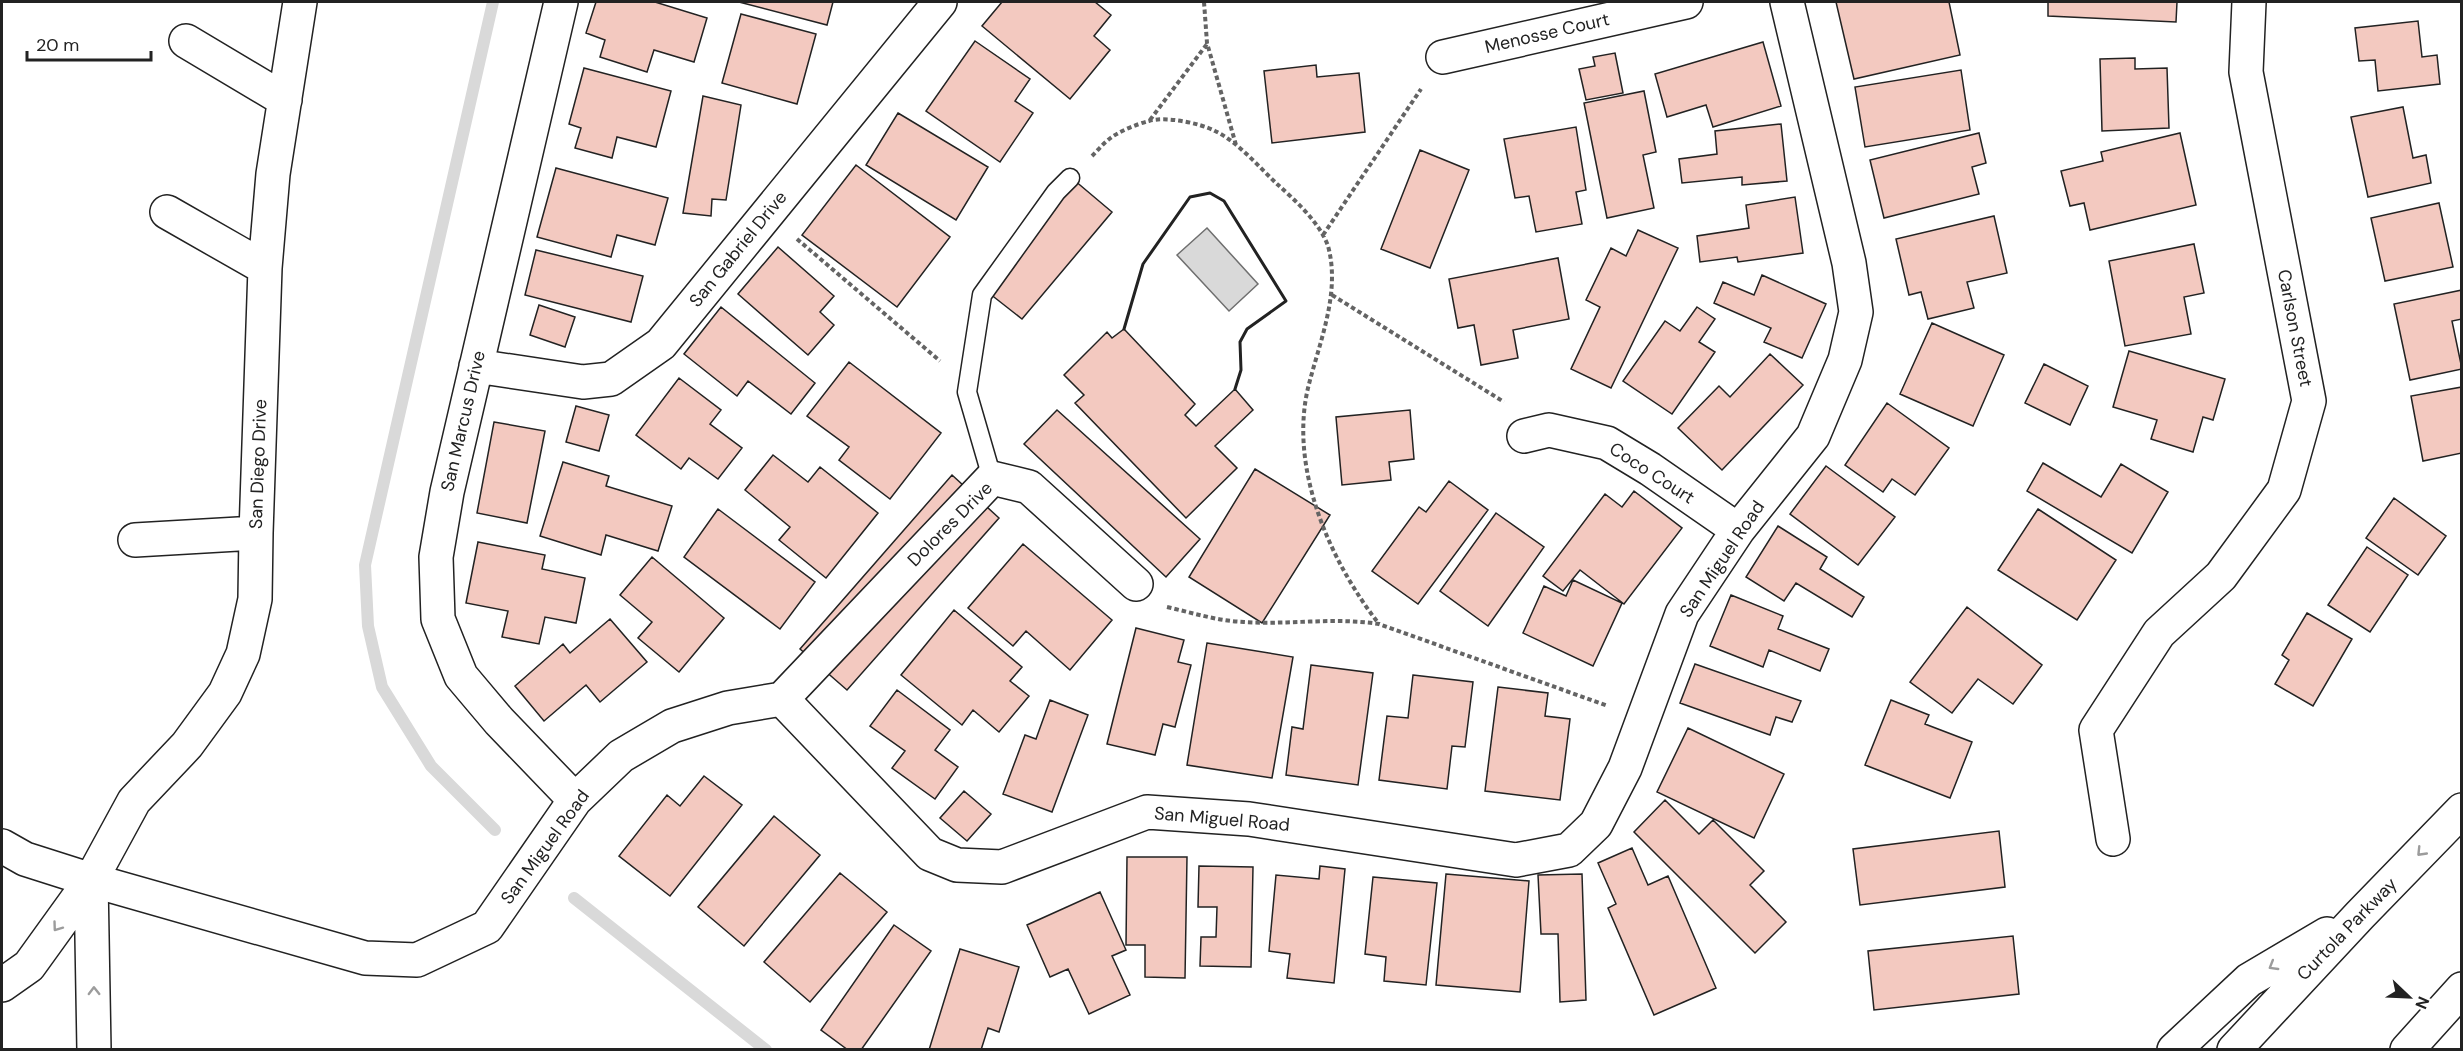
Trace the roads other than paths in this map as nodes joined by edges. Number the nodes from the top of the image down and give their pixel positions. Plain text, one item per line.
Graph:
1 (300, 2) edge
2 (561, 2) edge
3 (940, 2) edge
4 (1686, 2) edge
5 (1787, 2) edge
6 (2249, 2) edge
7 (186, 41) dead end
8 (1443, 57) road end
9 (285, 100) junction
10 (1070, 178) road end
11 (167, 212) dead end
12 (265, 268) junction
13 (476, 366) junction
14 (1536, 433) road end
15 (992, 478) junction
16 (1737, 530) junction
17 (256, 533) junction
18 (135, 540) dead end
19 (1136, 584) road end
20 (782, 699) junction
21 (575, 800) junction
22 (2462, 810) edge
23 (2113, 839) dead end
24 (2, 846) edge
25 (91, 880) junction
26 (2360, 915) junction
27 (2, 985) edge
28 (2462, 989) edge
29 (93, 1050) edge
30 (2174, 1050) edge
31 (2234, 1050) edge
32 (2407, 1050) edge

1 - 9 main road, San Diego Drive
2 - 13 main road, San Marcus Drive
3 - 13 main road, San Gabriel Drive
4 - 8 main road, Menosse Court
5 - 16 main road, San Miguel Road
6 - 23 main road, Carlson Street
7 - 9 main road
9 - 12 main road, San Diego Drive
10 - 15 lane
11 - 12 main road
12 - 17 main road, San Diego Drive
13 - 21 main road, San Marcus Drive
14 - 16 main road, Coco Court
15 - 19 main road, Dolores Drive
15 - 20 main road, Dolores Drive
16 - 20 main road, San Miguel Road
17 - 18 main road
17 - 25 main road, San Diego Drive
20 - 21 main road, San Miguel Road
21 - 25 main road, San Miguel Road
22 -> 26 main road, Curtola Parkway
24 - 25 main road, San Miguel Road
25 -> 27 main road, San Diego Drive
29 -> 25 main road
26 -> 30 main road
26 - 31 main road, Curtola Parkway
28 - 32 main road

